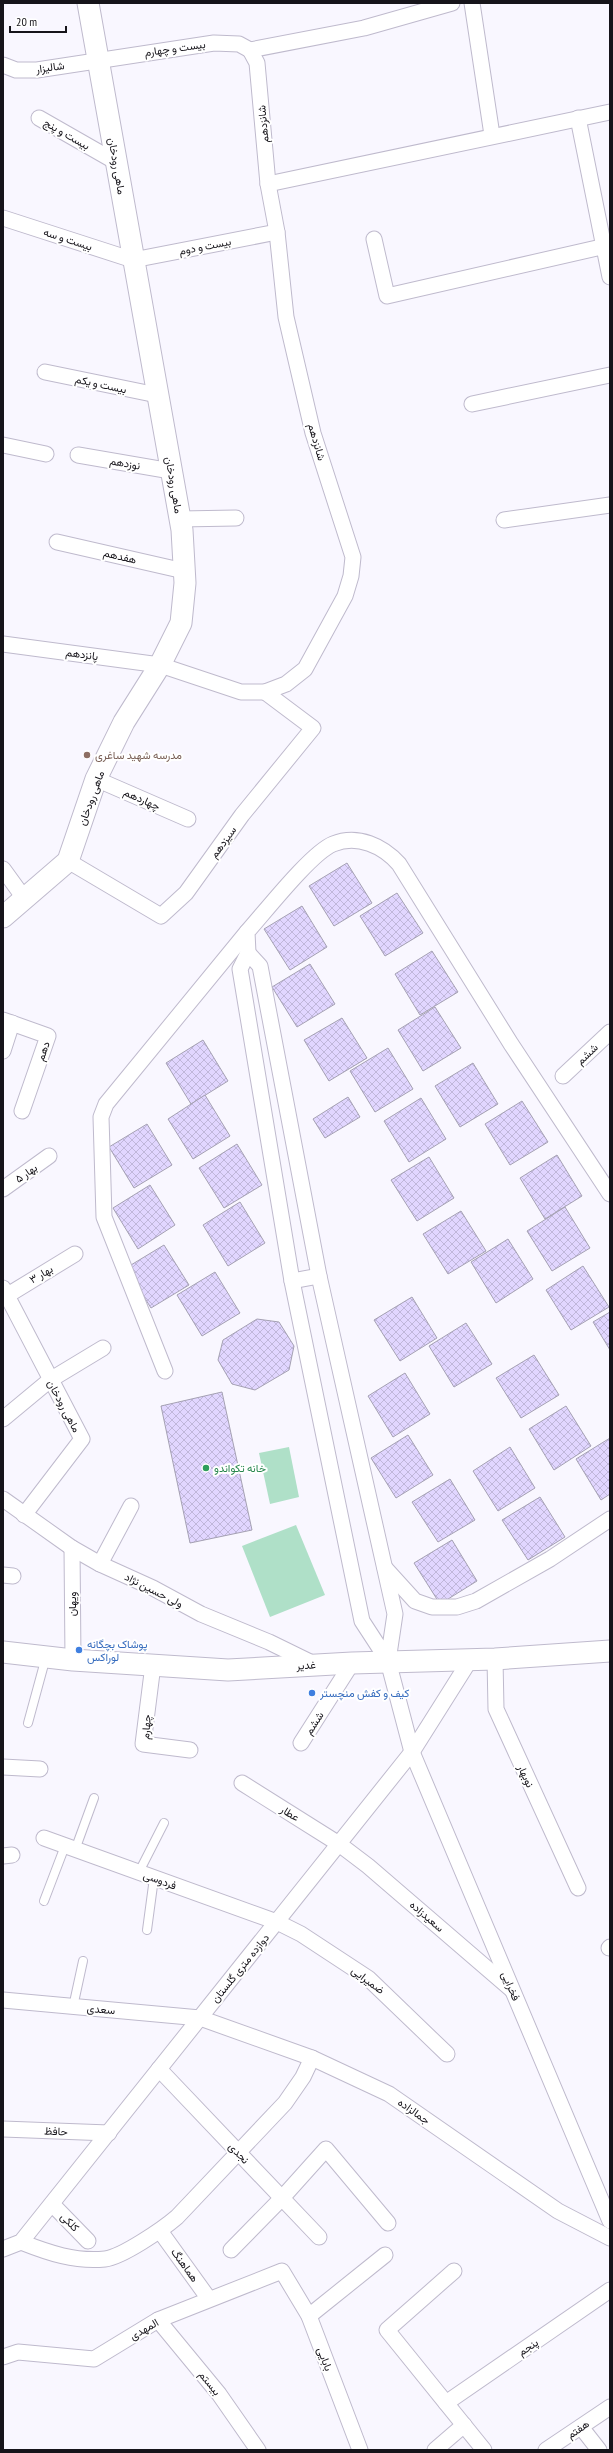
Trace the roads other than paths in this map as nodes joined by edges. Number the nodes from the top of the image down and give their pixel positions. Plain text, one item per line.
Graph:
1 (88, 3) edge
2 (452, 3) edge
3 (472, 3) edge
4 (250, 50) junction
5 (98, 59) junction
6 (3, 65) edge
7 (610, 112) edge
8 (39, 118) dead end
9 (578, 118) junction
10 (492, 135) junction
11 (116, 162) junction
12 (268, 184) junction
13 (3, 218) edge
14 (277, 232) junction
15 (374, 239) dead end
16 (607, 246) edge
17 (133, 260) junction
18 (610, 277) edge
19 (45, 372) dead end
20 (610, 375) edge
21 (157, 395) junction
22 (472, 404) dead end
23 (3, 445) edge
24 (46, 454) dead end
25 (78, 455) dead end
26 (171, 471) junction
27 (610, 505) edge
28 (236, 518) dead end
29 (180, 519) junction
30 (504, 520) dead end
31 (57, 542) dead end
32 (184, 570) junction
33 (3, 644) edge
34 (160, 665) junction
35 (265, 692) junction
36 (96, 779) junction
37 (188, 819) dead end
38 (68, 861) junction
39 (3, 869) edge
40 (24, 898) junction
41 (3, 917) edge
42 (247, 932) junction
43 (248, 953) junction
44 (8, 1021) edge
45 (610, 1032) edge
46 (3, 1051) edge
47 (563, 1076) dead end
48 (22, 1110) dead end
49 (49, 1156) dead end
50 (3, 1189) edge
51 (610, 1194) edge
52 (74, 1254) dead end
53 (319, 1276) junction
54 (292, 1281) junction
55 (4, 1293) edge
56 (103, 1348) dead end
57 (165, 1371) dead end
58 (50, 1380) junction
59 (3, 1419) edge
60 (3, 1499) edge
61 (130, 1506) dead end
62 (24, 1515) junction
63 (610, 1519) edge
64 (72, 1548) junction
65 (100, 1564) junction
66 (385, 1567) junction
67 (610, 1651) edge
68 (3, 1652) edge
69 (46, 1657) junction
70 (495, 1659) junction
71 (72, 1660) junction
72 (470, 1660) junction
73 (388, 1661) junction
74 (352, 1663) junction
75 (314, 1664) junction
76 (153, 1665) junction
77 (28, 1723) dead end
78 (301, 1743) dead end
79 (190, 1750) dead end
80 (412, 1752) junction
81 (3, 1767) edge
82 (40, 1769) dead end
83 (242, 1783) dead end
84 (94, 1798) dead end
85 (164, 1824) dead end
86 (44, 1838) dead end
87 (339, 1844) junction
88 (70, 1848) junction
89 (139, 1872) junction
90 (154, 1878) junction
91 (578, 1888) dead end
92 (44, 1901) dead end
93 (276, 1922) junction
94 (147, 1930) dead end
95 (83, 1960) dead end
96 (513, 1990) junction
97 (3, 2000) edge
98 (73, 2007) junction
99 (200, 2018) junction
100 (447, 2054) dead end
101 (312, 2058) junction
102 (159, 2069) junction
103 (3, 2129) edge
104 (109, 2132) junction
105 (238, 2152) junction
106 (282, 2198) junction
107 (52, 2204) junction
108 (610, 2221) edge
109 (388, 2223) dead end
110 (160, 2231) junction
111 (319, 2237) dead end
112 (610, 2238) edge
113 (88, 2241) dead end
114 (21, 2242) junction
115 (3, 2249) edge
116 (231, 2250) dead end
117 (385, 2255) dead end
118 (282, 2271) joint
119 (454, 2272) dead end
120 (610, 2290) edge
121 (209, 2299) junction
122 (309, 2316) junction
123 (158, 2320) junction
124 (3, 2357) edge
125 (446, 2403) junction
126 (610, 2407) edge
127 (464, 2425) junction
128 (581, 2427) junction
129 (258, 2450) edge
130 (360, 2450) edge
131 (435, 2450) edge
132 (484, 2450) edge
133 (546, 2450) edge
134 (599, 2450) edge

1 - 5 main road, ماهی رودخان
2 - 4 street
3 - 10 street
4 - 5 street, بیست و چهارم
4 - 12 street, شانزدهم
5 - 6 street, شالیزار
5 - 11 main road, ماهی رودخان
7 - 9 street
8 - 11 street, بیست و پنج
9 - 10 street
9 - 16 street
10 - 12 street
11 - 17 main road, ماهی رودخان
12 - 14 street, شانزدهم
13 - 17 street, بیست و سه
14 - 17 street, بیست و دوم
14 - 35 street, شانزدهم
15 - 16 street
16 - 18 street
17 - 21 main road, ماهی رودخان
19 - 21 street, بیست و یکم
20 - 22 street
21 - 26 main road, ماهی رودخان
23 - 24 street
25 - 26 street, نوزدهم
26 - 29 main road, ماهی رودخان
27 - 30 street
28 - 29 street
29 - 32 main road, ماهی رودخان
31 - 32 street, هفدهم
32 - 34 main road, ماهی رودخان
33 - 34 street, پانزدهم
34 - 35 street, شانزدهم
34 - 36 main road, ماهی رودخان
35 - 38 street, سیزدهم
36 - 37 street, چهاردهم
36 - 38 main road, ماهی رودخان
38 - 40 main road
39 - 40 street
40 - 41 main road
42 - 43 street
42 - 51 street
42 - 57 street
43 - 53 street
43 - 54 street
44 - 46 street
44 - 48 street, دهم
45 - 47 street, ششم
49 - 50 street, بهار ۵
52 - 55 street, بهار ۳
53 - 54 street
53 - 66 street
54 - 73 street
55 - 58 street, ماهی رودخان
56 - 58 street
58 - 59 street
58 - 62 street, ماهی رودخان
60 - 62 street, ولی حسین نژاد
61 - 65 street
62 - 64 street, ولی حسین نژاد
63 - 66 street
64 - 65 street, ولی حسین نژاد
64 - 71 street, ویهان
65 - 75 street, ولی حسین نژاد
66 - 73 street
67 - 70 main road, غدیر
68 - 69 main road, غدیر
69 - 71 main road, غدیر
69 - 77 lane
70 - 72 main road, غدیر
70 - 91 street, نوبهار
71 - 76 main road, غدیر
72 - 73 main road, غدیر
72 - 80 street, دوازده متری گلستان
73 - 74 main road, غدیر
73 - 80 street
74 - 75 main road, غدیر
74 - 78 street, ششم
75 - 76 main road, غدیر
76 - 79 street, چهارم
80 - 87 street, دوازده متری گلستان
80 - 96 street, فخرایی
81 - 82 street
83 - 87 street, عطار
84 - 88 lane
85 - 89 lane
86 - 88 street, فردوسی
87 - 93 street, دوازده متری گلستان
87 - 96 street, سعیدزاده
88 - 89 street, فردوسی
88 - 92 lane
89 - 90 street, فردوسی
90 - 93 street, فردوسی
90 - 94 lane
93 - 99 street, دوازده متری گلستان
93 - 100 street, ضمیرایی
95 - 98 lane
96 - 108 street, فخرایی
97 - 98 street, سعدی
98 - 99 street, سعدی
99 - 101 street, جمالزاده
99 - 102 street, دوازده متری گلستان
101 - 105 street
101 - 112 street, جمالزاده
102 - 104 street, دوازده متری گلستان
102 - 105 street, نجدی
103 - 104 street, حافظ
104 - 107 street, دوازده متری گلستان
105 - 106 street, نجدی
105 - 110 street
106 - 109 street
106 - 111 street, نجدی
106 - 116 street
107 - 113 street, کلکی
107 - 114 street, دوازده متری گلستان
110 - 114 street
110 - 121 street, هماهنگ
114 - 115 street, دوازده متری گلستان
117 - 122 street
118 - 121 street, المهدی
118 - 122 street, بابایی
119 - 125 street
120 - 125 street, پنجم
121 - 123 street, المهدی
122 - 130 street, بابایی
123 - 124 street, المهدی
123 - 129 street, بیستم
125 - 127 street
126 - 128 street, هفتم
127 - 131 street
127 - 132 street
128 - 133 street, هفتم
128 - 134 street

